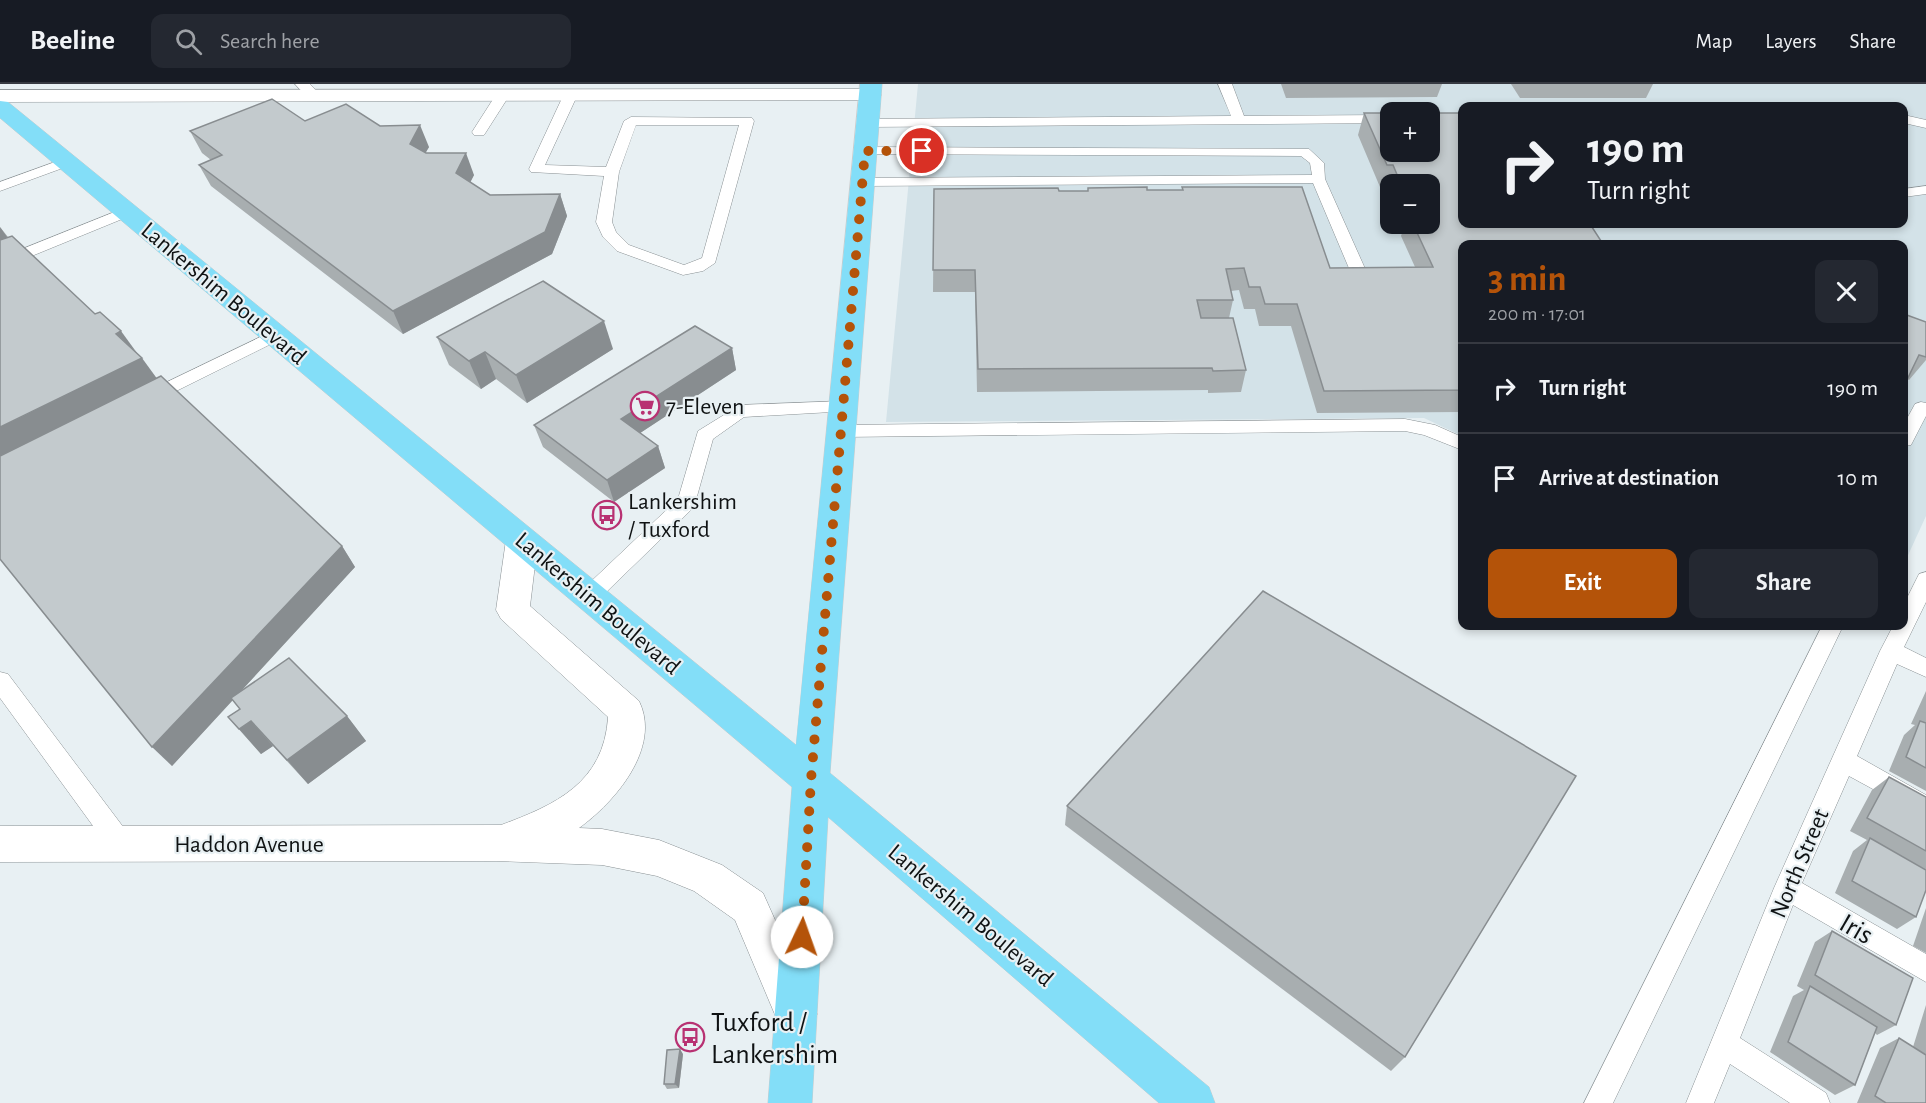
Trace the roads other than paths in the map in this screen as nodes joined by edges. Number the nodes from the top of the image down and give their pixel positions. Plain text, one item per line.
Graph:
1 (1225, 84) edge
2 (308, 90) edge
3 (660, 90) edge
4 (870, 90) edge
5 (0, 96) edge
6 (502, 96) junction
7 (570, 96) junction
8 (0, 107) edge
9 (1380, 119) edge
10 (1239, 120) junction
11 (1908, 120) edge
12 (867, 123) junction
13 (1926, 124) edge
14 (479, 132) dead end
15 (865, 151) junction
16 (66, 162) junction
17 (612, 172) junction
18 (1318, 179) junction
19 (862, 182) junction
20 (0, 187) edge
21 (1926, 190) edge
22 (1908, 192) edge
23 (127, 212) junction
24 (0, 264) edge
25 (1359, 273) edge
26 (275, 335) junction
27 (131, 407) edge
28 (1921, 408) dead end
29 (842, 419) junction
30 (1908, 432) edge
31 (1458, 442) edge
32 (522, 540) junction
33 (1926, 580) edge
34 (589, 596) junction
35 (1908, 615) edge
36 (1829, 630) edge
37 (1901, 630) edge
38 (1891, 651) junction
39 (1926, 668) edge
40 (0, 681) edge
41 (1844, 761) junction
42 (811, 780) junction
43 (1926, 807) edge
44 (497, 843) junction
45 (0, 844) edge
46 (121, 844) junction
47 (1787, 888) junction
48 (1926, 969) edge
49 (797, 1017) junction
50 (1725, 1045) junction
51 (790, 1103) edge
52 (1193, 1103) edge
53 (1598, 1103) edge
54 (1700, 1103) edge
55 (1816, 1103) edge

1 - 10 lane
2 - 5 street
2 - 6 street
3 - 4 street
3 - 7 street
4 - 12 main road
6 - 7 street
6 - 14 lane
7 - 17 lane
8 - 16 main road, Lankershim Boulevard
9 - 10 lane
10 - 12 lane
11 - 13 lane
12 - 15 main road
15 - 18 lane
15 - 19 main road
16 - 20 lane
16 - 23 main road, Lankershim Boulevard
17 - 17 lane
18 - 19 lane
18 - 25 lane
19 - 29 main road
21 - 22 lane
23 - 24 lane
23 - 26 main road, Lankershim Boulevard
26 - 27 lane
26 - 32 main road, Lankershim Boulevard
28 - 30 lane
29 - 31 lane
29 - 34 lane
29 - 42 main road
32 - 34 main road, Lankershim Boulevard
32 - 44 street, Haddon Avenue
33 - 35 lane, North Street
34 - 42 main road, Lankershim Boulevard
36 - 53 lane
37 - 38 lane, North Street
38 - 39 lane
38 - 41 lane, North Street
40 - 46 lane
41 - 43 lane
41 - 47 lane, North Street
42 - 49 main road
42 - 52 main road, Lankershim Boulevard
44 - 46 street, Haddon Avenue
44 - 49 street, Haddon Avenue
45 - 46 street, Haddon Avenue
47 - 48 lane, Iris
47 - 50 lane, North Street
49 - 51 main road
50 - 54 lane, North Street
50 - 55 lane

